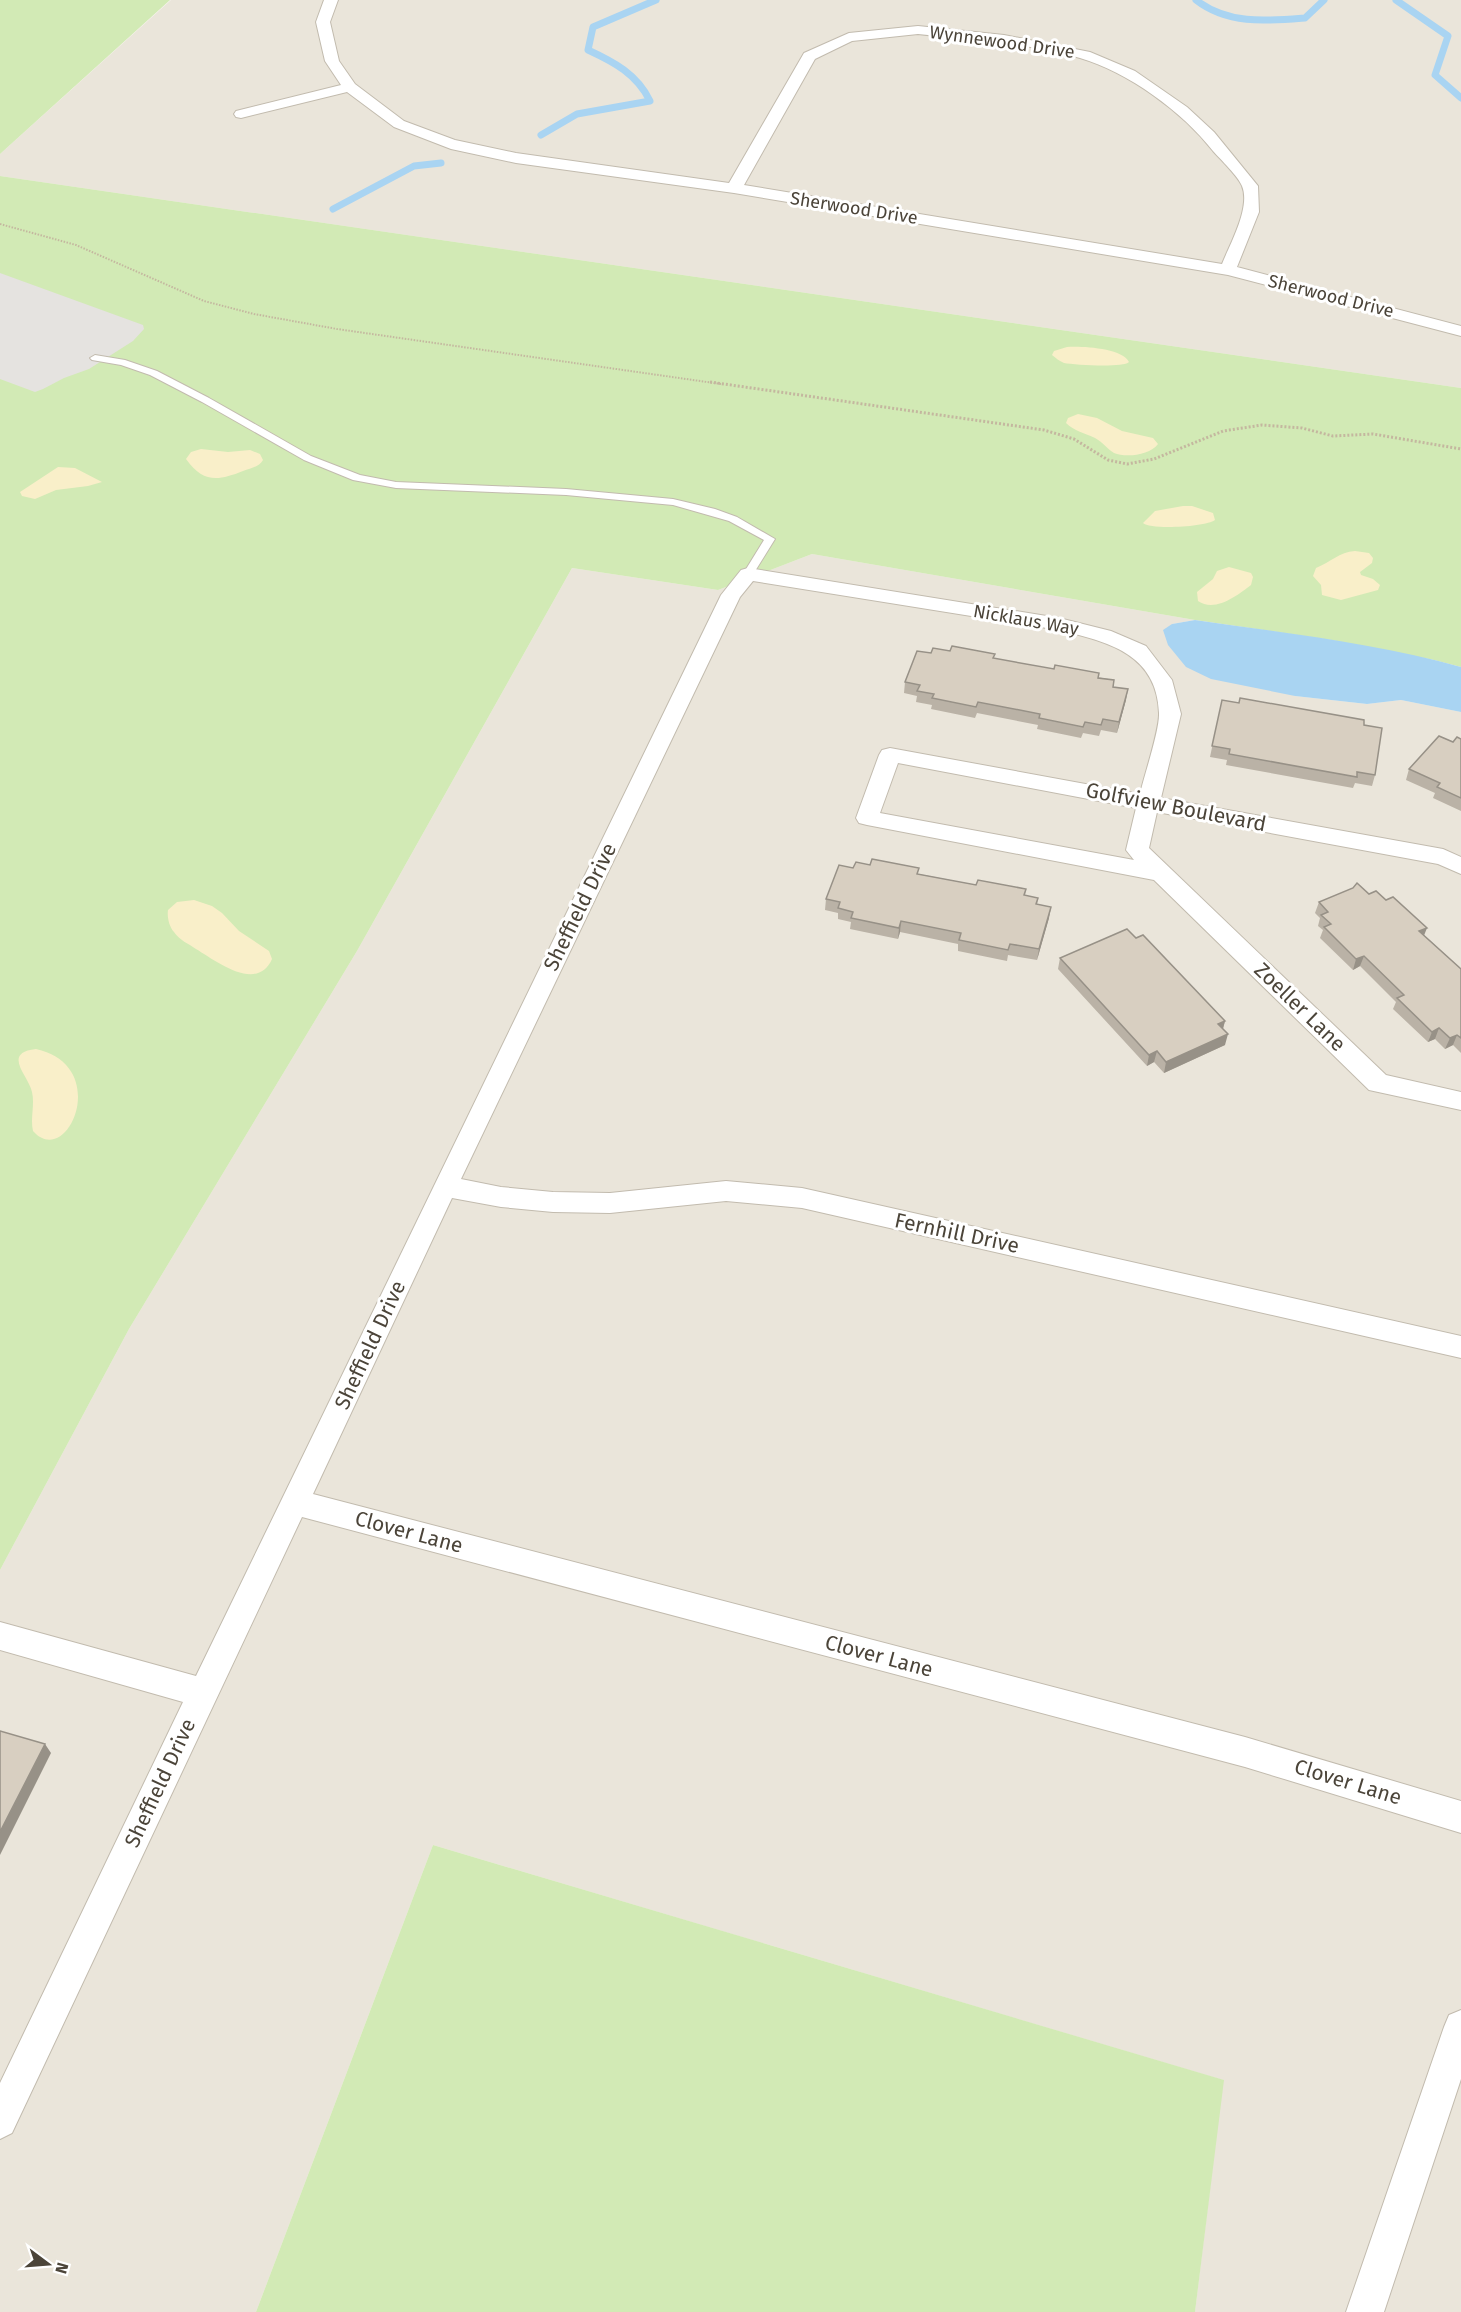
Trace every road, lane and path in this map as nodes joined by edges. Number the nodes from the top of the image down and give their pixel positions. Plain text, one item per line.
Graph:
1 (331, 0) edge
2 (350, 87) junction
3 (241, 114) dead end
4 (734, 188) junction
5 (0, 224) edge
6 (1228, 270) junction
7 (1461, 331) edge
8 (94, 358) dead end
9 (1461, 449) edge
10 (748, 574) junction
11 (1147, 802) junction
12 (1461, 866) edge
13 (1160, 873) junction
14 (1461, 1101) edge
15 (446, 1186) junction
16 (1461, 1347) edge
17 (295, 1502) junction
18 (0, 1636) edge
19 (203, 1693) junction
20 (1461, 1816) edge
21 (1461, 2027) edge
22 (0, 2121) edge
23 (1365, 2312) edge

1 - 2 street, Sherwood Drive
2 - 3 street
2 - 4 street, Sherwood Drive
4 - 6 street, Sherwood Drive
4 - 6 street, Wynnewood Drive
5 - 9 path
6 - 7 street, Sherwood Drive
8 - 10 lane
10 - 11 street, Nicklaus Way
10 - 15 street, Sheffield Drive
11 - 12 street, Golfview Boulevard
11 - 13 street, Zoeller Lane
11 - 13 street, Golfview Boulevard
13 - 14 street, Zoeller Lane
15 - 16 street, Fernhill Drive
15 - 17 street, Sheffield Drive
17 - 19 street, Sheffield Drive
17 - 20 street, Clover Lane
18 - 19 street
19 - 22 street, Sheffield Drive
21 - 23 street

